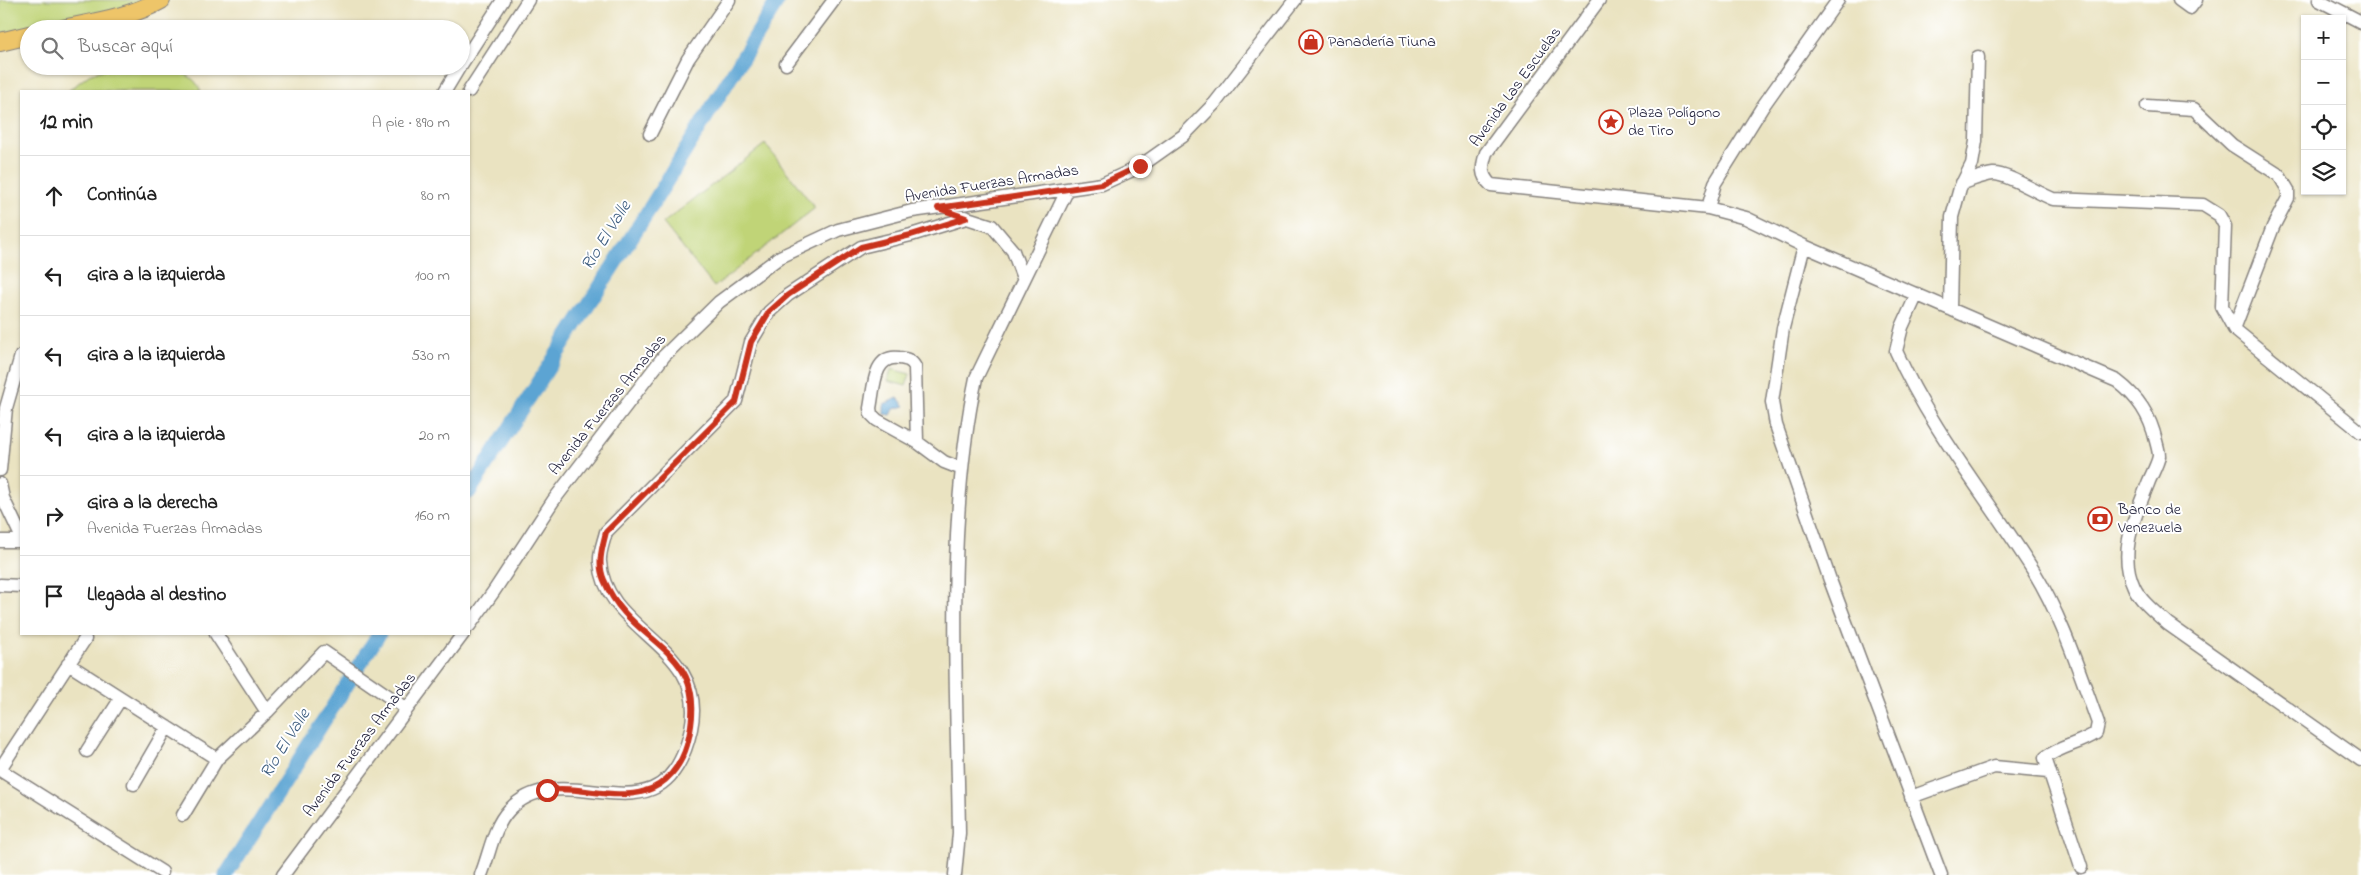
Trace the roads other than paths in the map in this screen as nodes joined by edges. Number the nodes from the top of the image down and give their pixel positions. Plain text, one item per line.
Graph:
1 (161, 0) edge
2 (503, 0) edge
3 (528, 0) edge
4 (729, 0) edge
5 (834, 0) edge
6 (1296, 0) edge
7 (1838, 0) edge
8 (2179, 0) edge
9 (2196, 0) edge
10 (2320, 0) edge
11 (1592, 3) edge
12 (106, 20) edge
13 (2361, 22) edge
14 (20, 37) edge
15 (0, 42) edge
16 (470, 52) edge
17 (1978, 57) dead end
18 (786, 64) dead end
19 (455, 75) edge
20 (446, 90) edge
21 (470, 90) edge
22 (2147, 106) dead end
23 (650, 134) dead end
24 (1962, 183) junction
25 (1068, 189) junction
26 (938, 208) junction
27 (1708, 208) junction
28 (966, 218) junction
29 (1804, 246) junction
30 (1023, 278) junction
31 (1917, 294) junction
32 (1950, 308) junction
33 (2234, 329) junction
34 (20, 359) edge
35 (3, 408) edge
36 (2361, 432) edge
37 (917, 442) junction
38 (962, 469) junction
39 (0, 470) edge
40 (0, 484) edge
41 (20, 534) edge
42 (0, 541) edge
43 (20, 541) edge
44 (0, 585) edge
45 (20, 586) edge
46 (470, 625) edge
47 (217, 635) edge
48 (462, 635) edge
49 (85, 639) dead end
50 (68, 664) junction
51 (120, 698) junction
52 (408, 709) junction
53 (267, 712) junction
54 (167, 727) junction
55 (87, 751) dead end
56 (217, 759) junction
57 (2361, 760) edge
58 (0, 770) edge
59 (2048, 772) junction
60 (134, 784) dead end
61 (1911, 797) junction
62 (183, 815) dead end
63 (2081, 867) dead end
64 (162, 872) dead end
65 (283, 875) edge
66 (481, 875) edge
67 (955, 875) edge
68 (1941, 875) edge

1 - 12 highway
2 - 16 street
3 - 21 street
4 - 23 street
5 - 18 street
6 - 25 street, Avenida Fuerzas Armadas
7 - 27 street
8 - 9 street
10 - 13 street
11 - 27 street, Avenida Las Escuelas
14 - 15 highway
17 - 24 street
19 - 20 street
22 - 33 street
24 - 32 street
24 - 33 street
25 - 26 street, Avenida Fuerzas Armadas
25 - 30 street
26 - 28 street
26 - 46 street, Avenida Fuerzas Armadas
27 - 29 street
28 - 30 street
28 - 66 street
29 - 31 street
29 - 61 street
30 - 38 street
31 - 32 street
31 - 59 street
32 - 57 street
33 - 36 street
34 - 35 street
35 - 39 street
37 - 37 street
37 - 38 street
38 - 67 street
40 - 41 street
42 - 43 street
44 - 45 street
47 - 53 street
48 - 52 street, Avenida Fuerzas Armadas
49 - 50 street
50 - 51 street
50 - 58 street
51 - 54 street
51 - 55 street
52 - 53 street
52 - 65 street, Avenida Fuerzas Armadas
53 - 56 street
54 - 56 street
54 - 60 street
56 - 62 street
58 - 64 street
59 - 61 street
59 - 63 street
61 - 68 street

